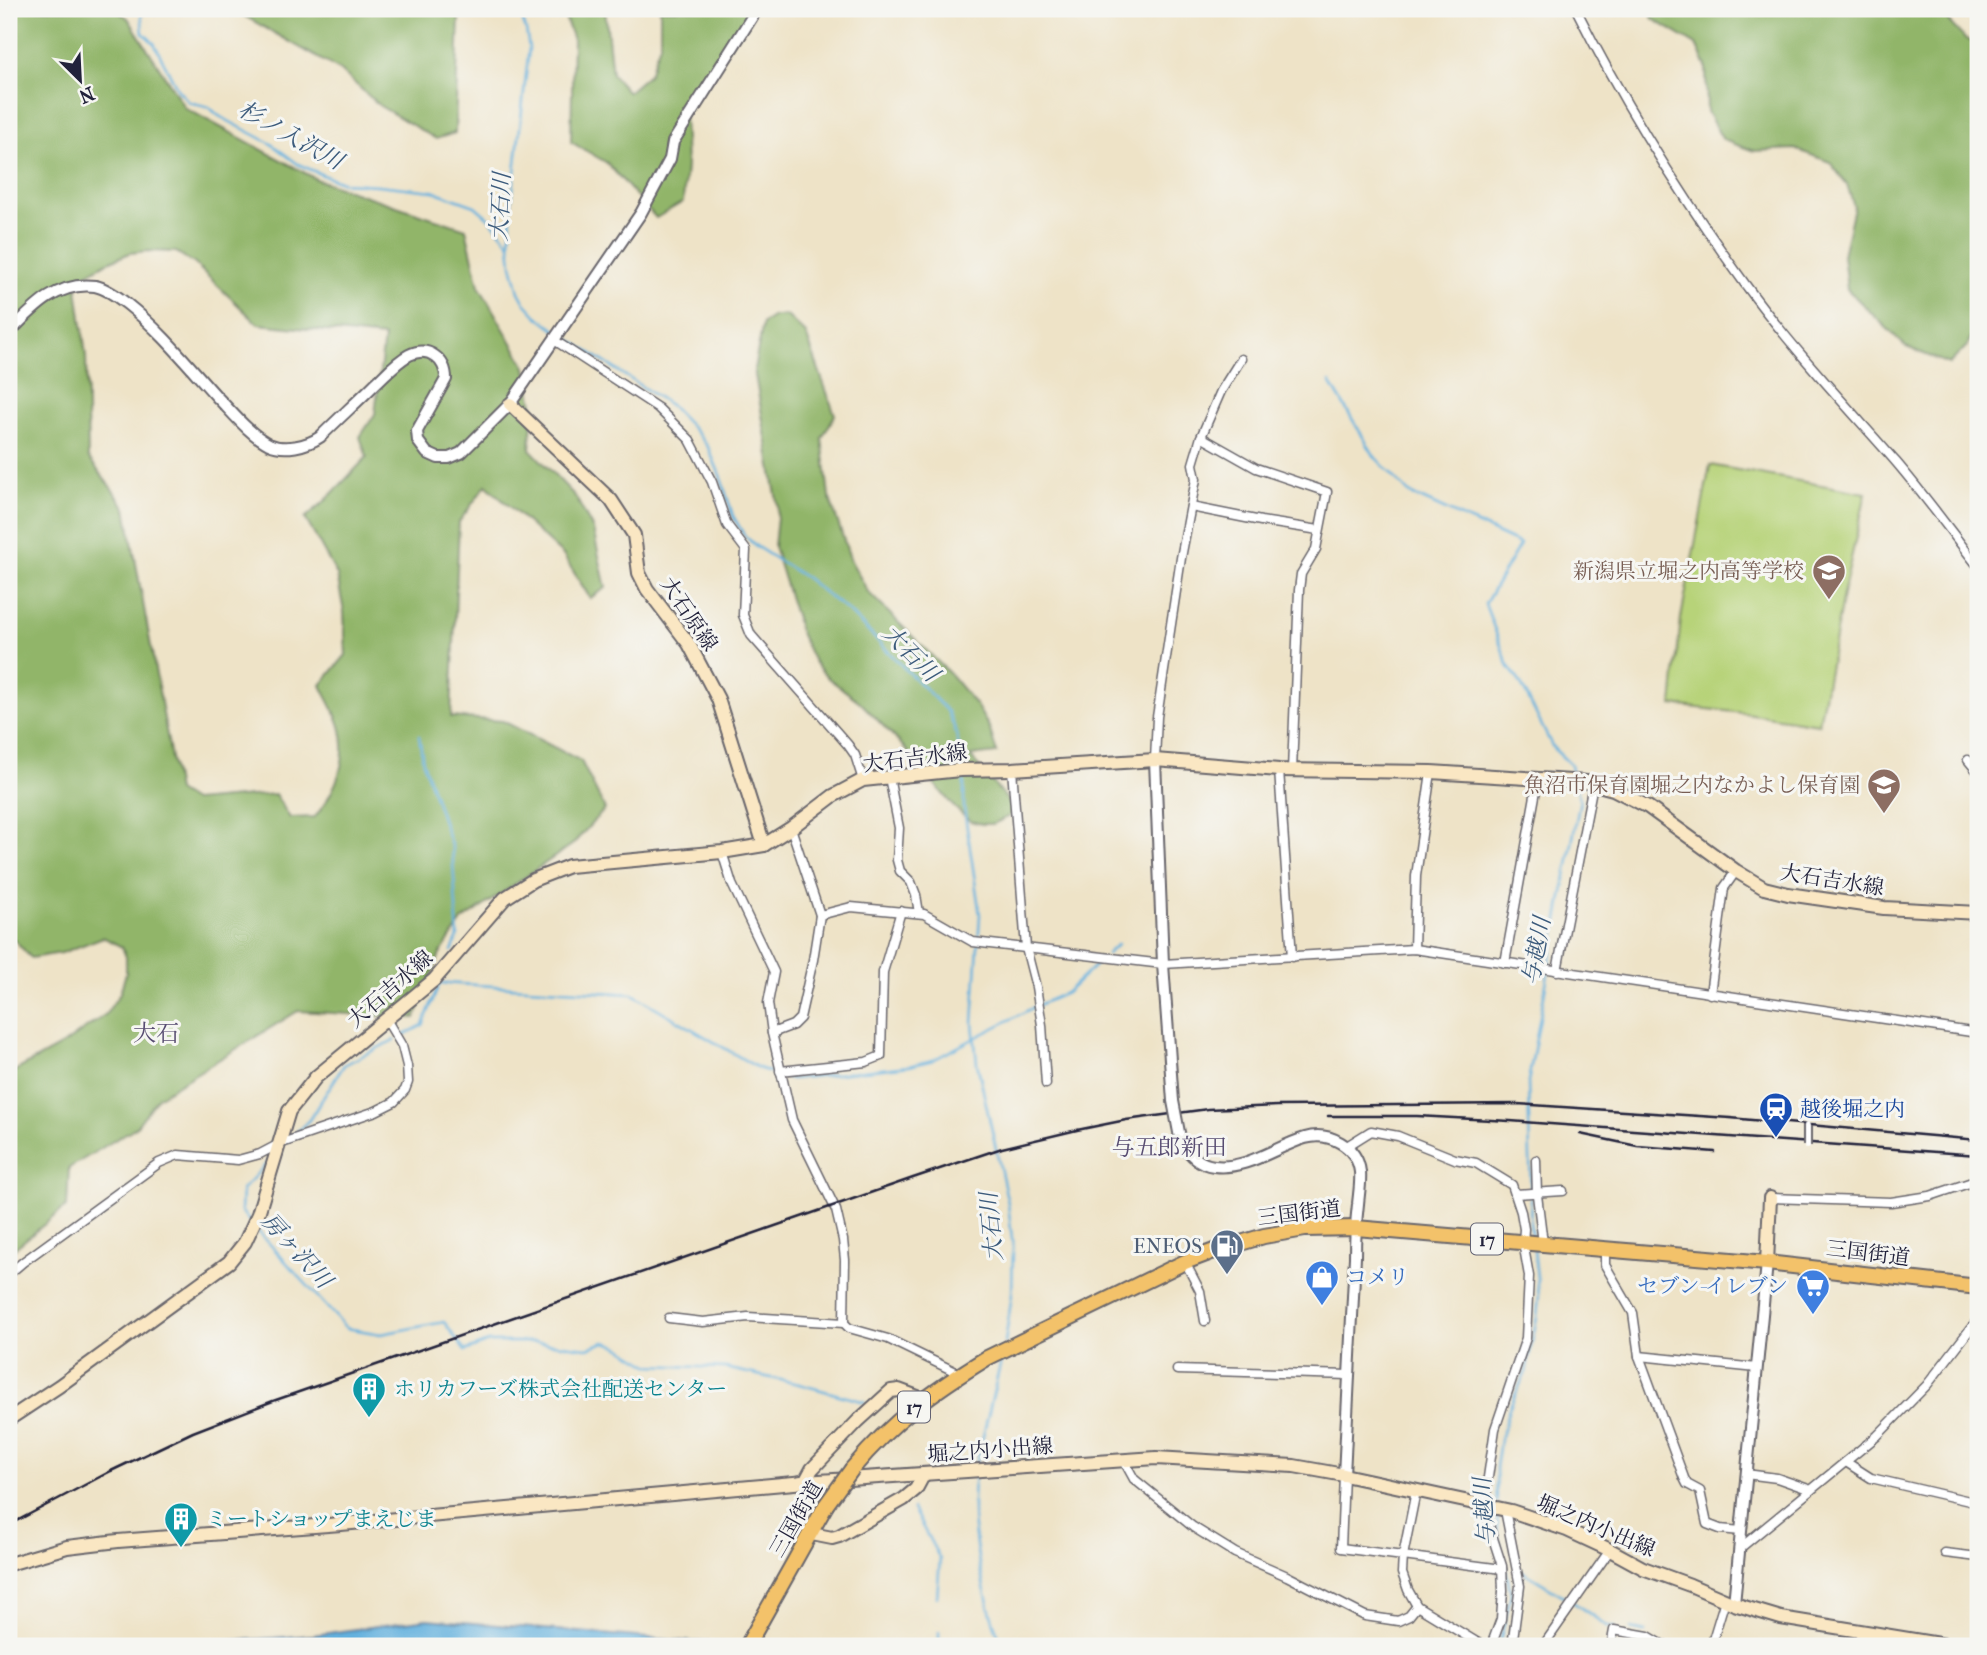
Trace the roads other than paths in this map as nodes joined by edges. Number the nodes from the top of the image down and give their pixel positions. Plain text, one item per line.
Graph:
1 (757, 9) edge
2 (1577, 9) edge
3 (9, 333) edge
4 (556, 338) junction
5 (1241, 359) dead end
6 (510, 404) junction
7 (1201, 437) junction
8 (1191, 507) junction
9 (1319, 530) junction
10 (1978, 566) edge
11 (1155, 760) junction
12 (1968, 760) dead end
13 (1012, 769) junction
14 (1285, 770) junction
15 (1431, 772) junction
16 (1978, 772) edge
17 (889, 778) junction
18 (1538, 779) junction
19 (863, 780) junction
20 (1593, 784) junction
21 (791, 828) junction
22 (764, 845) junction
23 (722, 852) junction
24 (1736, 871) junction
25 (901, 911) junction
26 (919, 913) junction
27 (1978, 913) edge
28 (820, 915) junction
29 (1026, 948) junction
30 (1414, 948) junction
31 (1292, 957) junction
32 (1505, 963) junction
33 (1163, 964) junction
34 (1557, 971) junction
35 (1710, 994) junction
36 (386, 1019) junction
37 (772, 1033) junction
38 (1978, 1033) edge
39 (780, 1071) junction
40 (1046, 1084) dead end
41 (1807, 1126) dead end
42 (279, 1144) junction
43 (1347, 1146) junction
44 (1807, 1146) dead end
45 (1536, 1160) dead end
46 (1978, 1180) edge
47 (1563, 1191) dead end
48 (1537, 1192) junction
49 (1521, 1194) junction
50 (1770, 1198) joint
51 (1356, 1228) junction
52 (1523, 1242) junction
53 (1543, 1243) junction
54 (1605, 1248) junction
55 (1185, 1262) junction
56 (1767, 1263) junction
57 (9, 1274) edge
58 (1978, 1287) edge
59 (669, 1318) dead end
60 (1978, 1318) edge
61 (1205, 1321) dead end
62 (844, 1323) junction
63 (1639, 1356) junction
64 (1757, 1368) junction
65 (1177, 1370) dead end
66 (960, 1374) junction
67 (1349, 1375) junction
68 (923, 1399) junction
69 (9, 1419) edge
70 (1123, 1459) junction
71 (1846, 1462) junction
72 (924, 1474) junction
73 (1746, 1474) junction
74 (1345, 1475) junction
75 (805, 1482) junction
76 (1811, 1490) junction
77 (1416, 1491) junction
78 (1978, 1503) edge
79 (1496, 1508) junction
80 (1741, 1531) junction
81 (812, 1534) junction
82 (1739, 1549) junction
83 (1610, 1550) junction
84 (1945, 1553) dead end
85 (1403, 1556) junction
86 (1978, 1557) edge
87 (9, 1564) edge
88 (1502, 1569) junction
89 (1504, 1588) junction
90 (1518, 1588) junction
91 (1730, 1602) junction
92 (1416, 1606) junction
93 (1648, 1636) junction
94 (1869, 1640) edge
95 (747, 1646) edge
96 (1483, 1646) edge
97 (1491, 1646) edge
98 (1512, 1646) edge
99 (1543, 1646) edge
100 (1611, 1646) edge
101 (1645, 1646) edge
102 (1665, 1646) edge
103 (1711, 1646) edge
104 (1951, 1646) edge

1 - 4 street
2 - 10 street
3 - 6 street
4 - 6 street
4 - 19 street
5 - 7 street
6 - 22 main road, 大石原線
7 - 8 street
7 - 9 street
8 - 9 street
8 - 11 street
9 - 14 street
11 - 13 main road, 大石吉水線
11 - 14 main road, 大石吉水線
11 - 33 street
12 - 16 street
13 - 17 main road, 大石吉水線
13 - 29 street
14 - 15 main road, 大石吉水線
14 - 31 street
15 - 18 main road, 大石吉水線
15 - 30 street
17 - 19 main road, 大石吉水線
17 - 26 street
18 - 20 main road, 大石吉水線
18 - 32 street
19 - 21 main road, 大石吉水線
20 - 24 main road, 大石吉水線
20 - 34 street
21 - 22 main road, 大石吉水線
21 - 28 street
22 - 23 main road, 大石吉水線
23 - 36 main road, 大石吉水線
23 - 37 street
24 - 27 main road, 大石吉水線
24 - 35 street
25 - 26 street
25 - 28 street
25 - 39 street
26 - 29 street
28 - 37 street
29 - 33 street
29 - 40 street
30 - 31 street
30 - 32 street
31 - 33 street
32 - 34 street
33 - 43 street, bridge
34 - 35 street
35 - 38 street
36 - 42 main road, 大石吉水線
36 - 42 street
37 - 39 street
39 - 62 street
41 - 44 street, bridge
42 - 57 street
42 - 69 main road, 大石吉水線
43 - 49 street
43 - 51 street
45 - 48 street
46 - 50 street
47 - 48 street
48 - 49 street
48 - 53 street
49 - 52 street
50 - 56 main road
51 - 52 highway, 三国街道 / 17
51 - 55 highway, 三国街道 / 17
51 - 67 street
52 - 53 highway, 三国街道 / 17
52 - 79 street
53 - 54 highway, 三国街道 / 17
54 - 56 highway, 三国街道 / 17
54 - 63 street
55 - 61 street
55 - 66 highway, 三国街道 / 17
56 - 58 highway, 三国街道 / 17
56 - 64 street
59 - 62 street
60 - 71 street
62 - 66 street
63 - 64 street
63 - 80 street
64 - 73 street
65 - 67 street
66 - 68 highway, 三国街道 / 17
67 - 74 street
68 - 75 main road
68 - 81 highway, 三国街道 / 17, bridge
70 - 72 main road, 堀之内小出線
70 - 74 main road, 堀之内小出線
70 - 92 street
71 - 76 street
71 - 78 street
72 - 75 main road, 堀之内小出線
72 - 81 main road
73 - 76 street
73 - 80 street
74 - 77 main road, 堀之内小出線
74 - 85 street
75 - 87 main road, 堀之内小出線
76 - 82 street
77 - 79 main road, 堀之内小出線
77 - 85 street
79 - 83 main road, 堀之内小出線
79 - 88 street
79 - 90 street
80 - 82 street
81 - 95 highway, 三国街道 / 17
82 - 91 street
83 - 91 main road, 堀之内小出線
83 - 99 street
84 - 86 street
85 - 88 street
85 - 92 street
88 - 89 street
89 - 90 street
89 - 97 street
90 - 98 street
91 - 94 main road, 堀之内小出線
91 - 103 street
92 - 96 street
93 - 100 street
93 - 101 street
93 - 102 street
94 - 104 main road, 堀之内小出線

